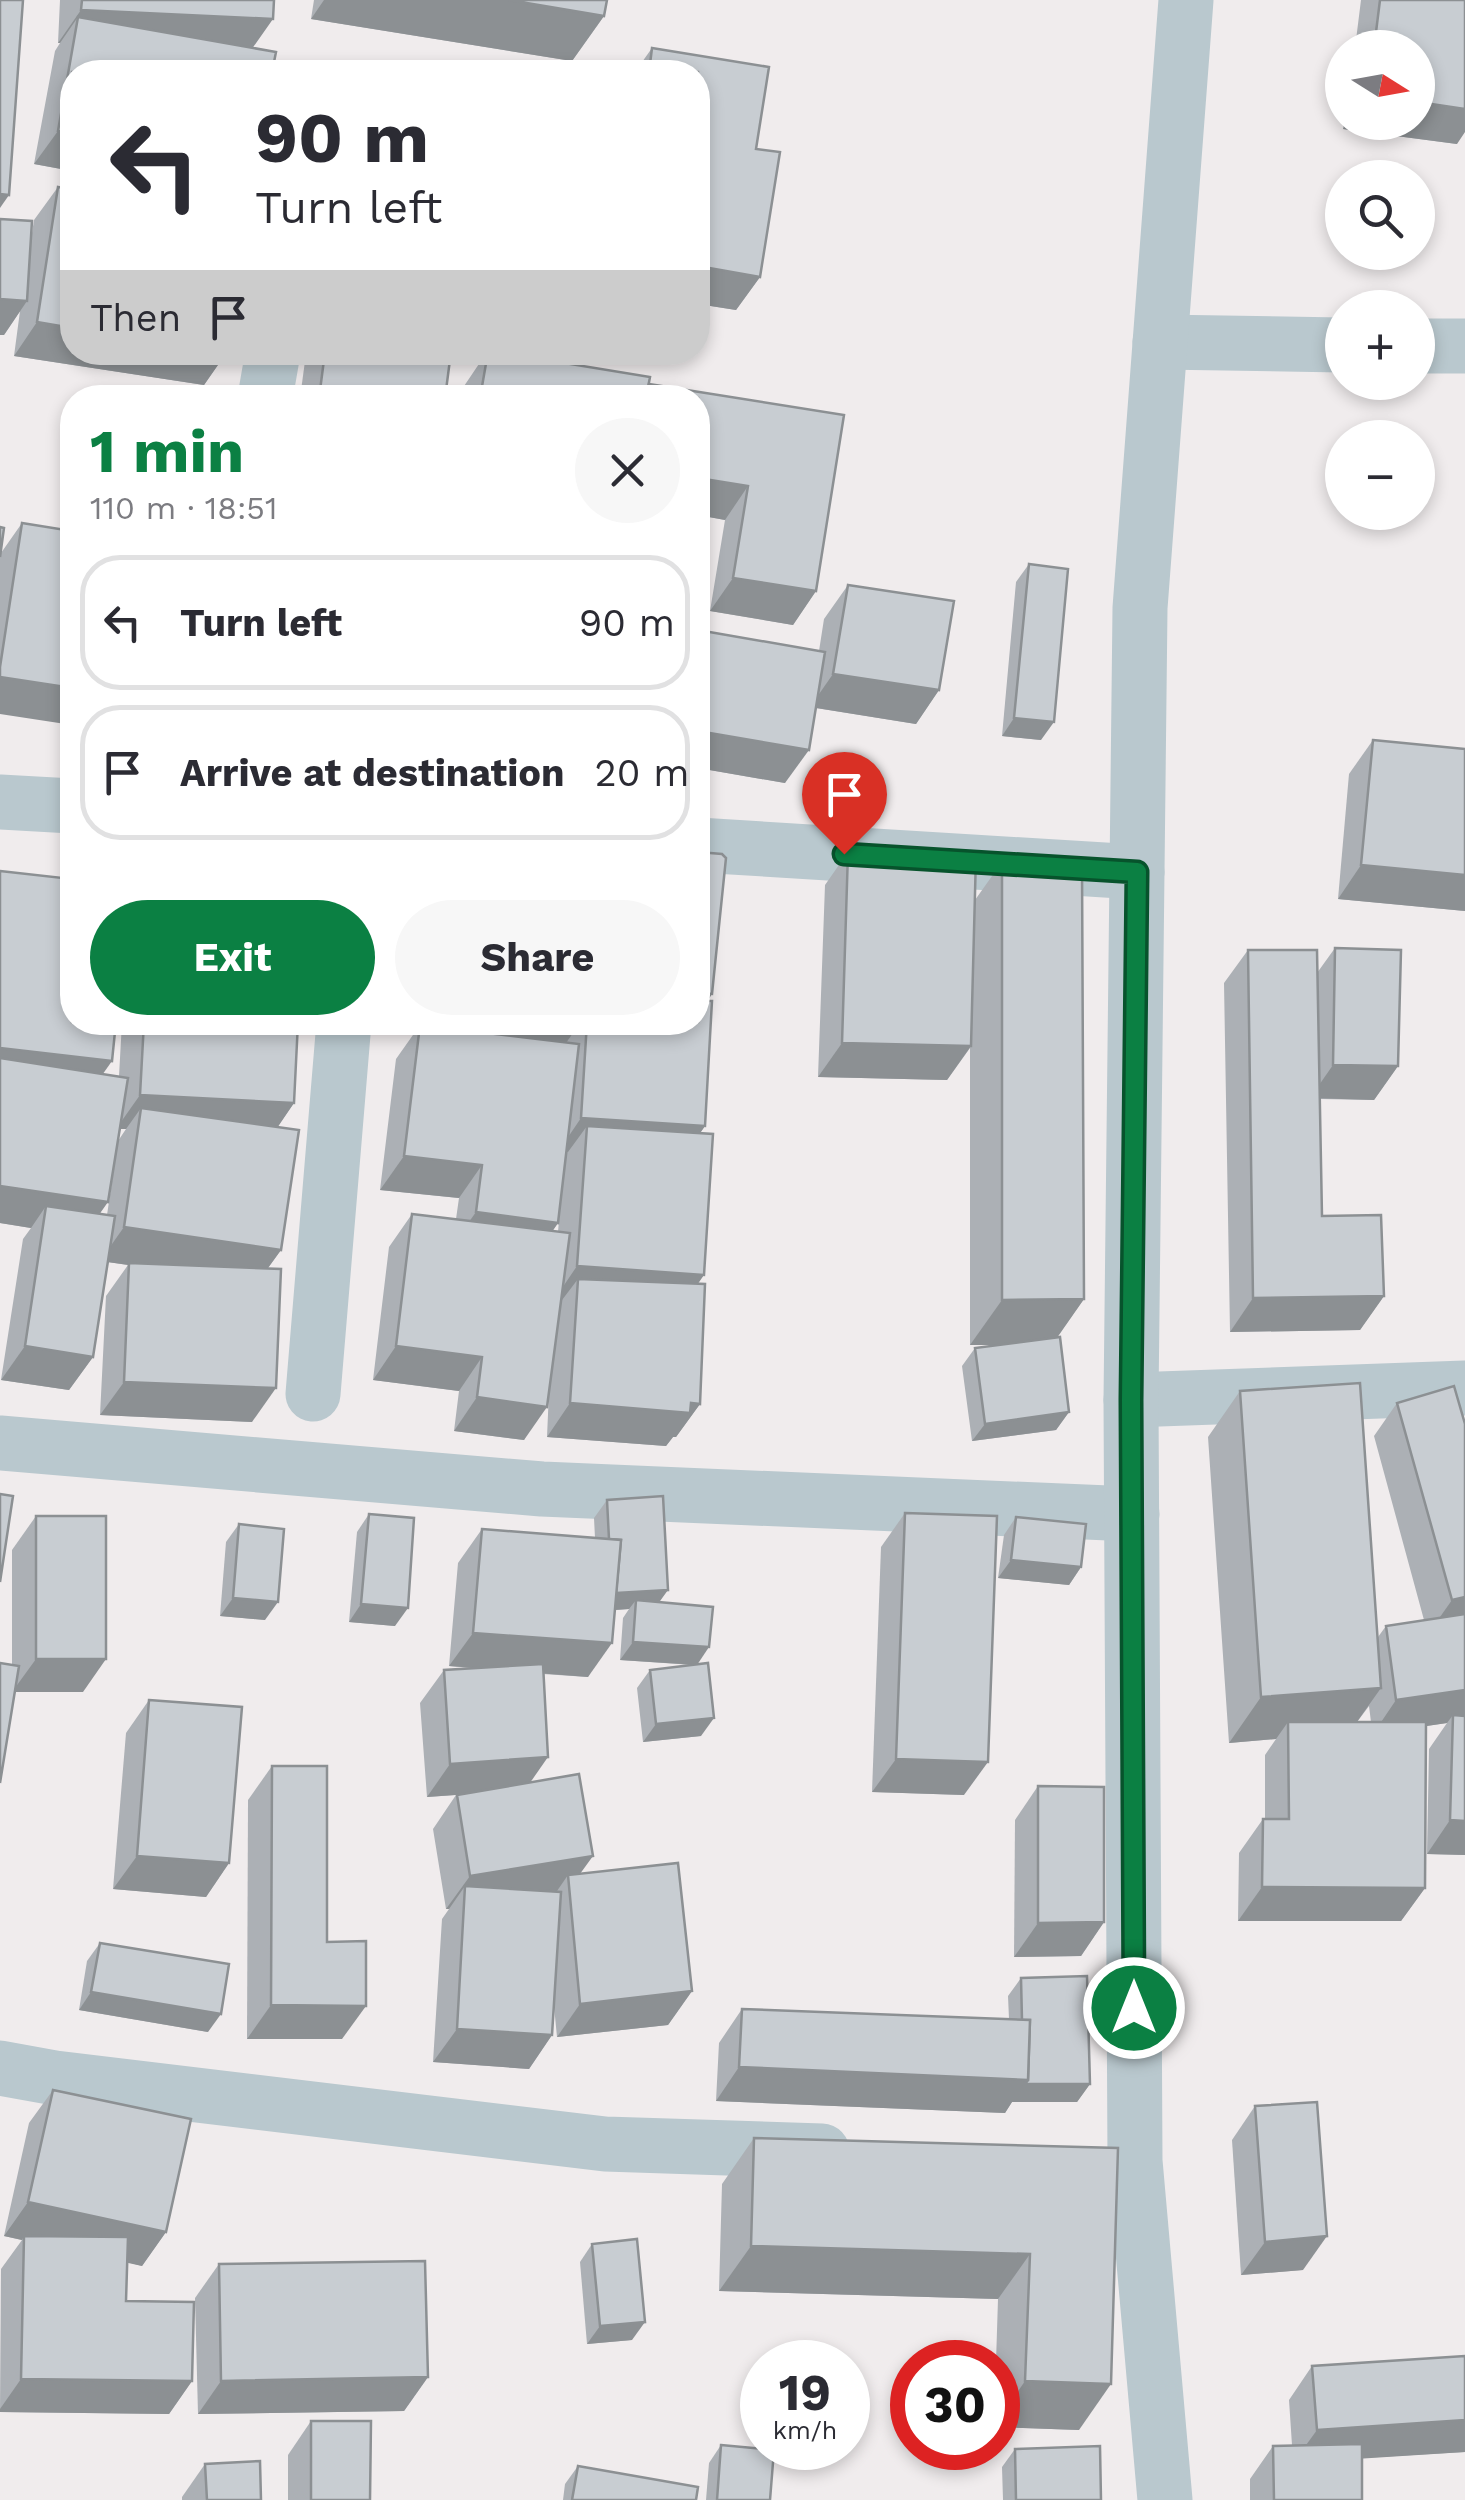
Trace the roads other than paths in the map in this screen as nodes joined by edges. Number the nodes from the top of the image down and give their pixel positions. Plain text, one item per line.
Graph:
1 (1186, 0) edge
2 (1160, 342) junction
3 (1325, 344) edge
4 (1435, 346) edge
5 (1465, 346) edge
6 (0, 802) edge
7 (60, 805) edge
8 (710, 846) edge
9 (1137, 872) junction
10 (343, 1035) edge
11 (313, 1394) dead end
12 (1462, 1397) edge
13 (1131, 1400) junction
14 (0, 1443) edge
15 (1132, 1514) junction
16 (0, 2068) edge
17 (880, 2152) edge
18 (1076, 2159) edge
19 (1135, 2160) junction
20 (1165, 2500) edge

1 - 2 street
2 - 3 street
2 - 9 street
4 - 5 street
6 - 7 street
8 - 9 street
9 - 13 street
10 - 11 street
12 - 13 street
13 - 15 street
14 - 15 street
15 - 19 street
16 - 17 street
18 - 19 street
19 - 20 street

